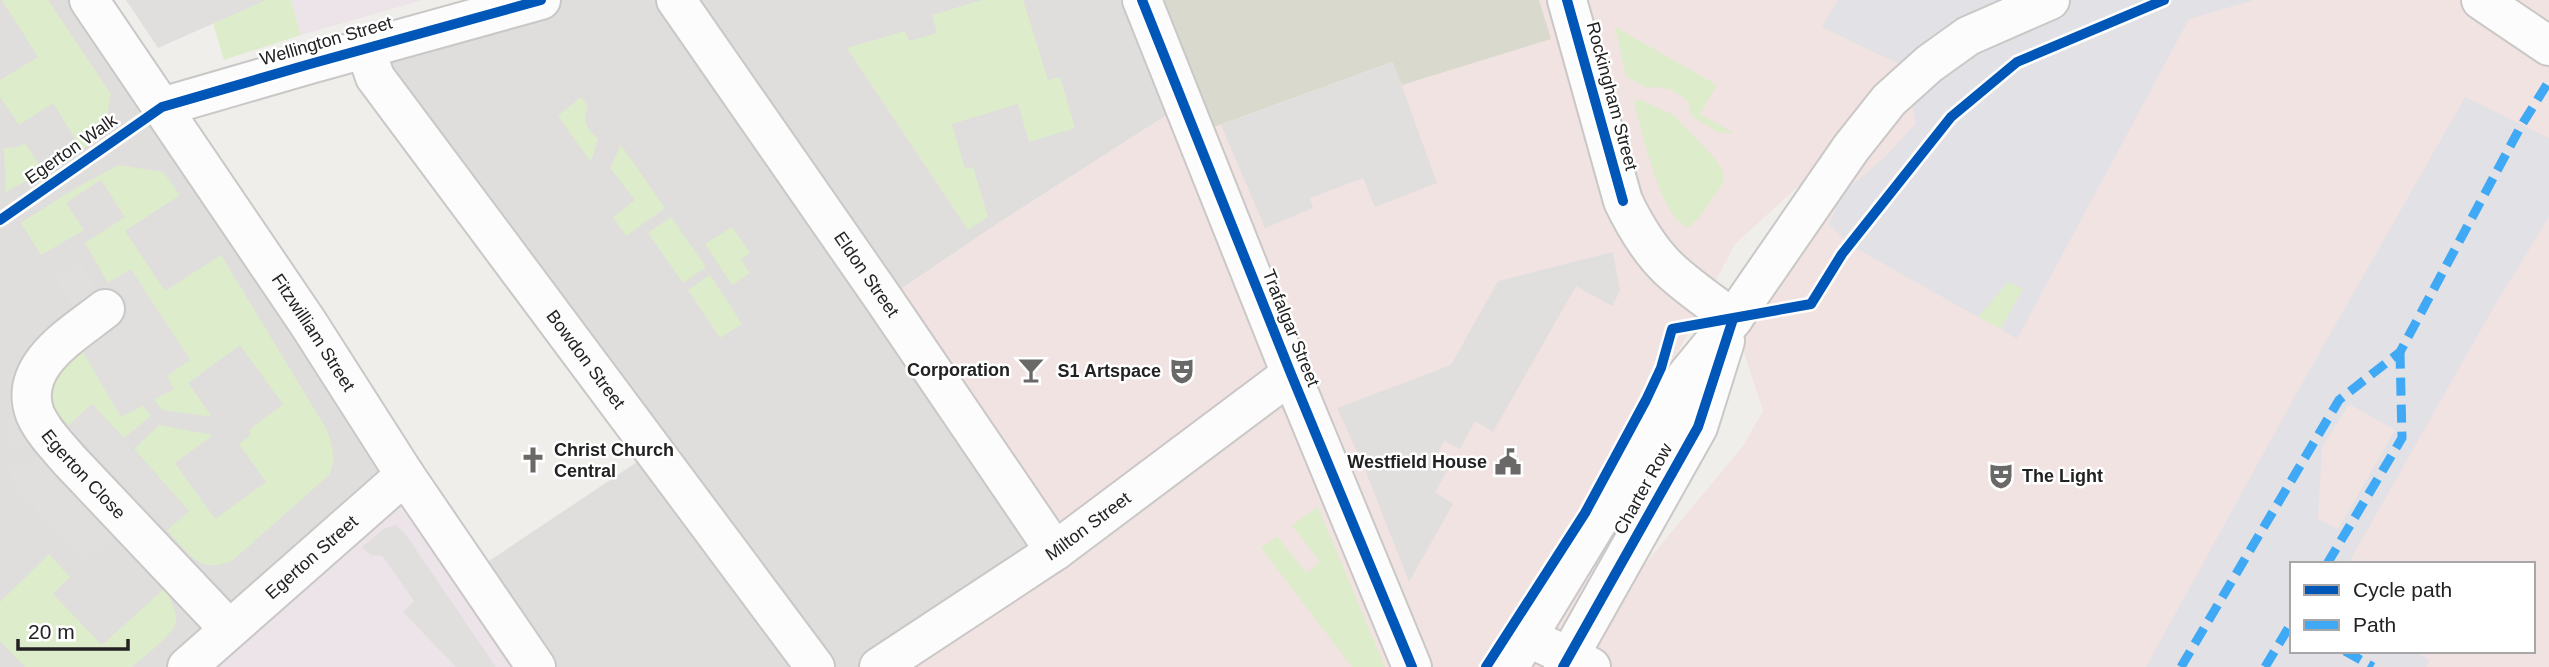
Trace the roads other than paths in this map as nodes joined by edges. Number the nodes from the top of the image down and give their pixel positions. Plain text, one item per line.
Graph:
1 (89, 0) edge
2 (541, 0) edge
3 (676, 0) edge
4 (1142, 0) edge
5 (1567, 0) edge
6 (2050, 0) edge
7 (2495, 10) edge
8 (2549, 15) edge
9 (2549, 46) edge
10 (365, 48) junction
11 (162, 107) junction
12 (105, 309) dead end
13 (1733, 319) junction
14 (1291, 374) junction
15 (405, 475) junction
16 (1055, 551) junction
17 (229, 629) junction
18 (1518, 652) edge
19 (1575, 663) edge
20 (187, 667) edge
21 (536, 667) edge
22 (815, 667) edge
23 (879, 667) edge
24 (1412, 667) edge

1 - 11 street, Fitzwilliam Street
2 - 10 street, Wellington Street
3 - 16 street, Eldon Street
4 - 14 street, Trafalgar Street
5 - 13 street, Rockingham Street
6 - 13 street, Charter Row
7 - 8 street
7 - 9 street
10 - 11 street, Wellington Street
10 - 22 street, Bowdon Street
11 - 15 street, Fitzwilliam Street
12 - 17 street, Egerton Close
13 - 18 street, Charter Row
13 - 19 street, Charter Row
14 - 16 street, Milton Street
14 - 24 street, Trafalgar Street
15 - 17 street, Egerton Street
15 - 21 street, Fitzwilliam Street
16 - 23 street, Milton Street
17 - 20 street, Egerton Street
18 - 19 street

